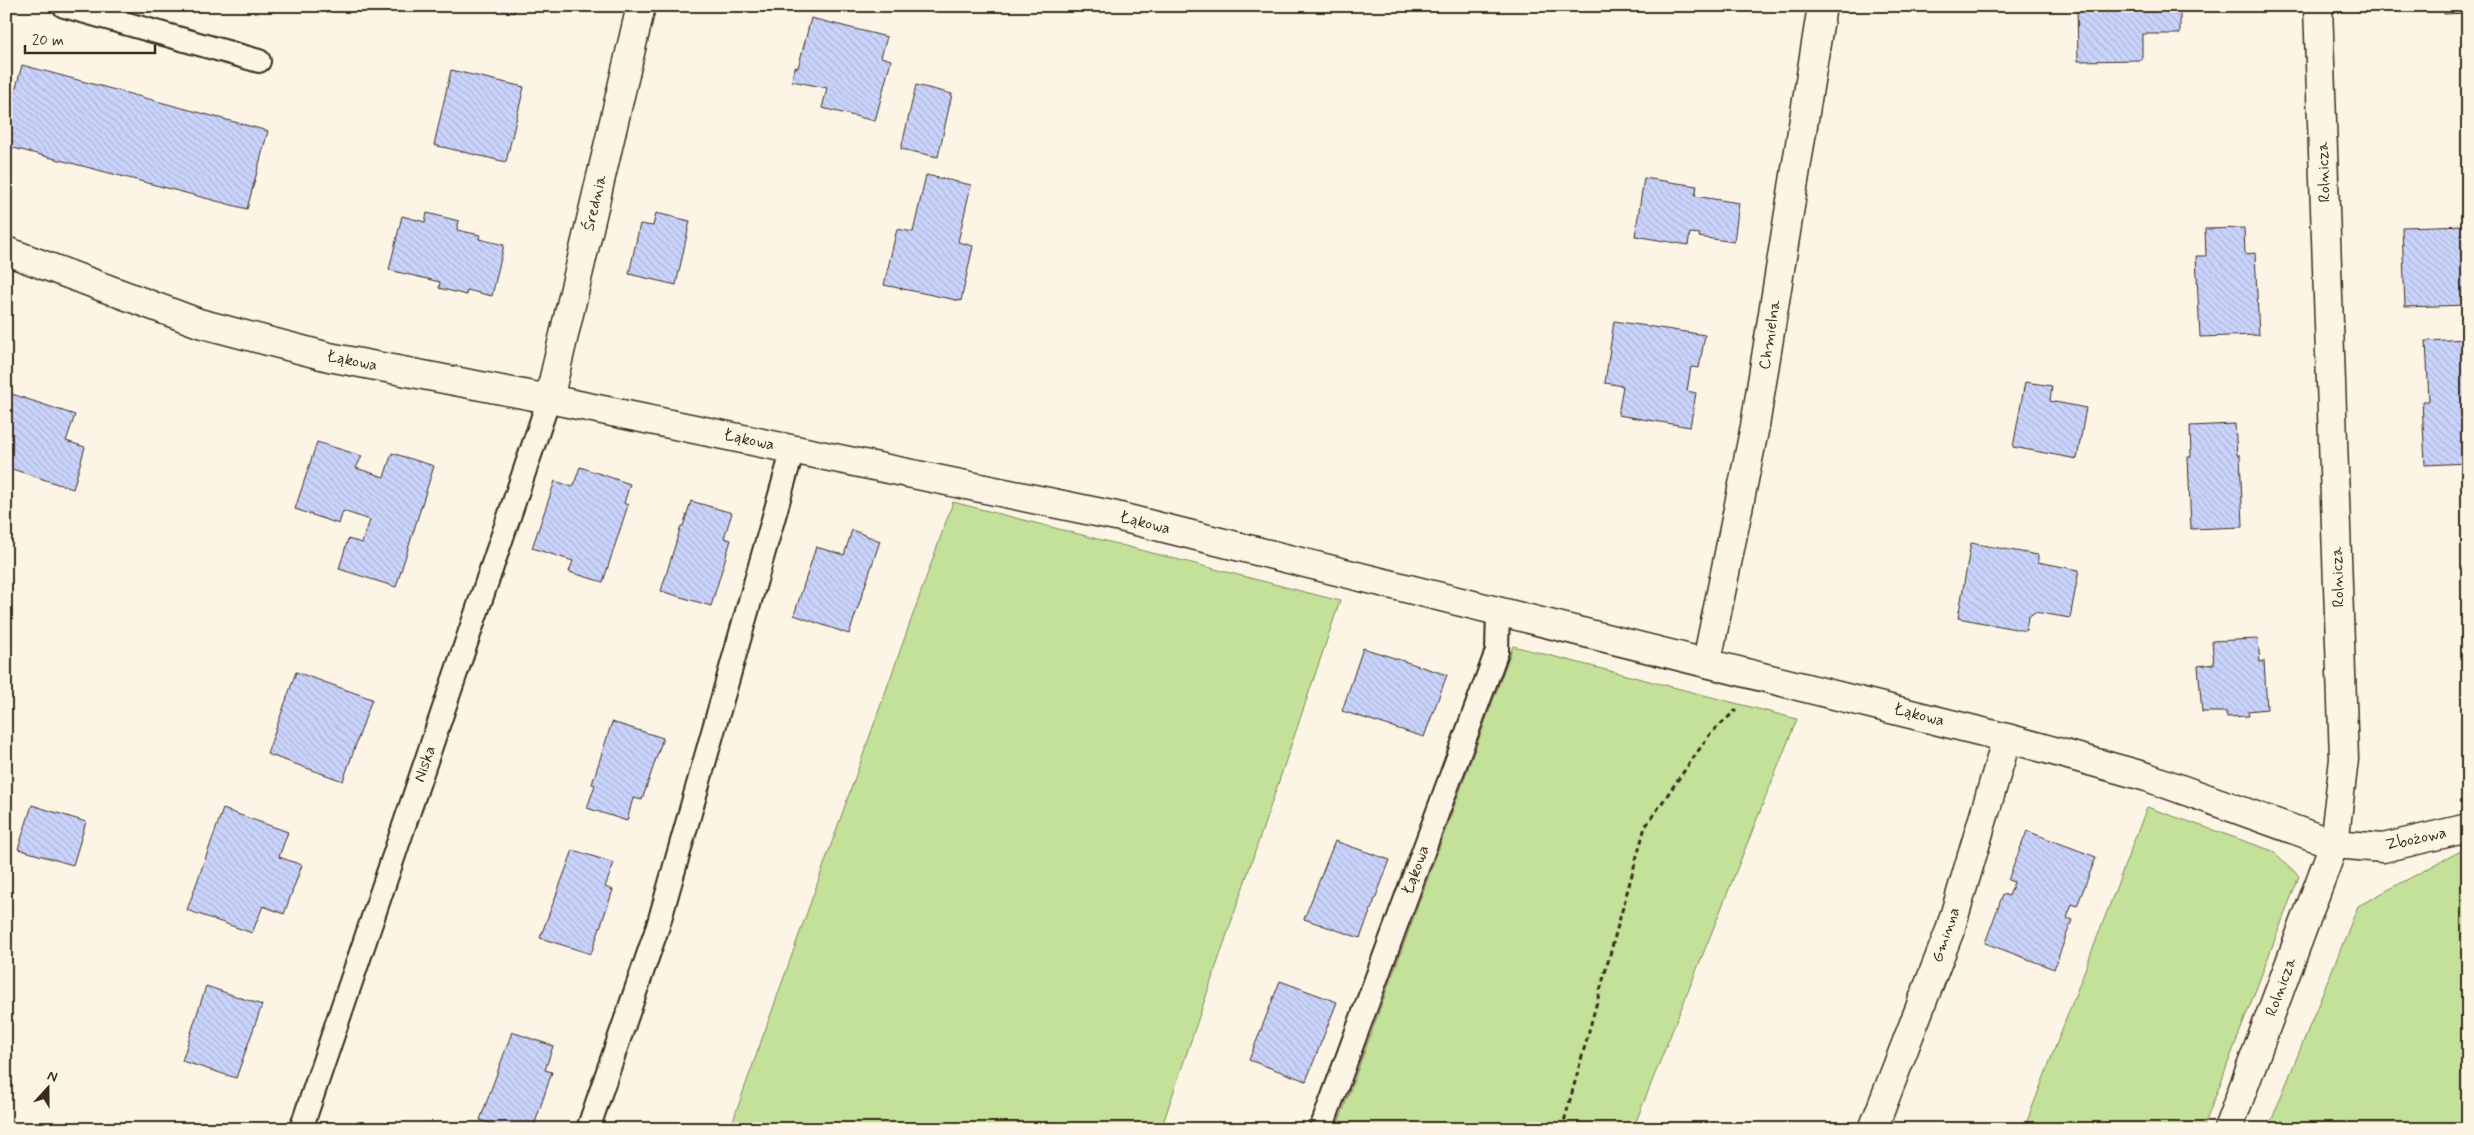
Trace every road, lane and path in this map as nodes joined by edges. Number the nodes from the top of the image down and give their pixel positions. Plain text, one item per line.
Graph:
1 (64, 6) edge
2 (641, 6) edge
3 (1822, 6) edge
4 (2318, 6) edge
5 (259, 61) dead end
6 (6, 251) edge
7 (549, 399) junction
8 (792, 449) junction
9 (1498, 610) junction
10 (1707, 661) junction
11 (1770, 678) junction
12 (2007, 738) junction
13 (2468, 828) edge
14 (2334, 844) junction
15 (301, 1129) edge
16 (588, 1129) edge
17 (1321, 1129) edge
18 (1562, 1129) edge
19 (1873, 1129) edge
20 (2228, 1129) edge

1 - 5 lane
2 - 7 street, Średnia
3 - 10 street, Chmielna
4 - 14 street, Rolnicza
6 - 7 street, Łąkowa
7 - 8 street, Łąkowa
7 - 15 lane, Niska
8 - 9 street, Łąkowa
8 - 16 lane
9 - 10 street, Łąkowa
9 - 17 lane, Łąkowa
10 - 11 street, Łąkowa
11 - 12 street, Łąkowa
11 - 18 path
12 - 14 street, Łąkowa
12 - 19 street, Gminna
13 - 14 street, Zbożowa
14 - 20 street, Rolnicza

